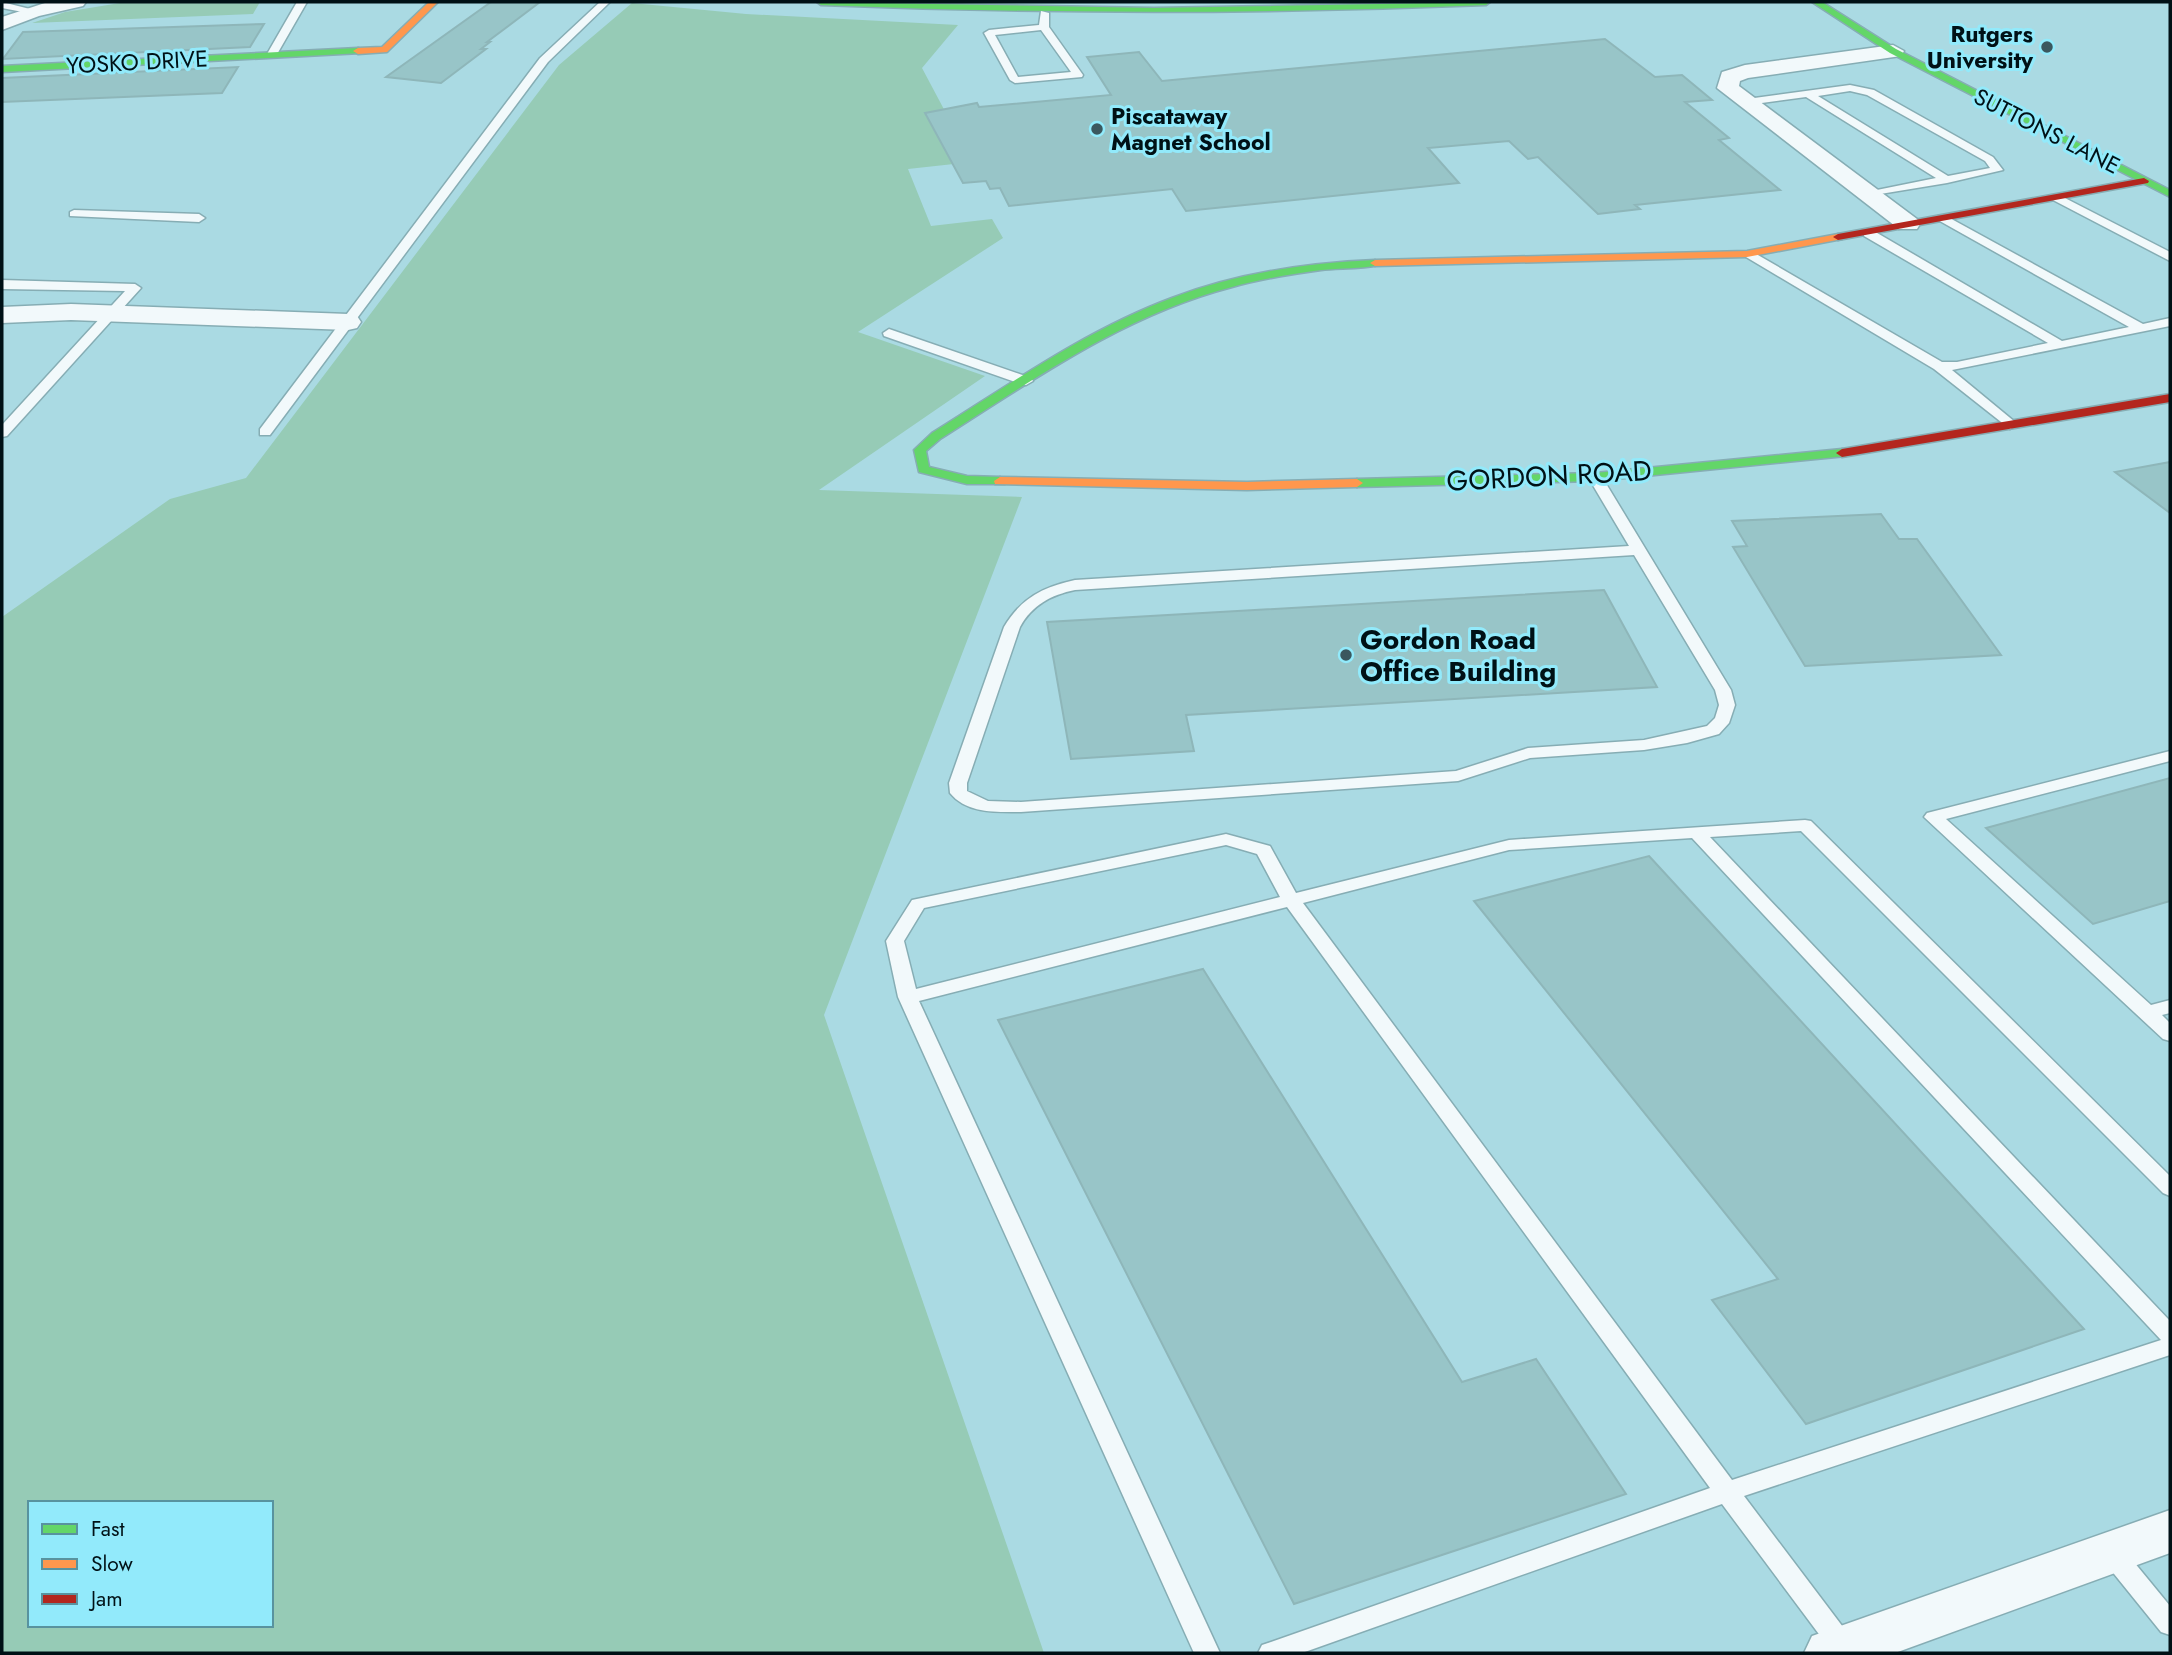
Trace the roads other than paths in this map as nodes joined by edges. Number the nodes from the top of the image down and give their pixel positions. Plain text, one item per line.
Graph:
1 (76, 2) edge
2 (302, 2) edge
3 (434, 2) edge
4 (606, 2) edge
5 (821, 2) edge
6 (1464, 2) edge
7 (1486, 2) edge
8 (1816, 2) edge
9 (2, 5) edge
10 (33, 11) junction
11 (1044, 20) junction
12 (2, 24) edge
13 (1893, 51) junction
14 (272, 54) junction
15 (2, 69) edge
16 (1808, 94) junction
17 (1747, 102) junction
18 (1948, 180) junction
19 (2144, 181) junction
20 (2170, 194) edge
21 (1866, 195) junction
22 (2057, 198) junction
23 (74, 214) dead end
24 (199, 218) dead end
25 (1942, 218) junction
26 (1908, 224) junction
27 (1868, 233) junction
28 (1747, 254) junction
29 (2170, 257) edge
30 (2, 285) edge
31 (2, 315) edge
32 (104, 322) junction
33 (2170, 322) edge
34 (2, 326) edge
35 (2141, 328) junction
36 (341, 331) junction
37 (889, 333) dead end
38 (2060, 345) junction
39 (1940, 366) junction
40 (1026, 381) junction
41 (2170, 398) edge
42 (2010, 425) junction
43 (265, 432) dead end
44 (2, 433) edge
45 (1595, 477) junction
46 (1639, 550) junction
47 (2170, 755) edge
48 (1696, 832) junction
49 (1291, 900) junction
50 (908, 997) junction
51 (2170, 1006) edge
52 (2148, 1013) junction
53 (2170, 1034) edge
54 (2170, 1188) edge
55 (2170, 1335) edge
56 (2170, 1346) edge
57 (1727, 1492) junction
58 (2170, 1531) edge
59 (2110, 1552) junction
60 (2170, 1624) edge
61 (1837, 1651) edge
62 (1207, 1653) edge
63 (1271, 1653) edge

1 - 10 street
2 - 14 lane
3 - 14 street, YOSKO DRIVE
4 - 36 lane
5 - 11 street
6 - 7 street
6 - 11 street
8 - 13 street, SUTTONS LANE
9 - 10 lane
10 - 12 street
11 - 11 lane
13 - 17 street
13 - 19 street, SUTTONS LANE
14 - 15 street, YOSKO DRIVE
16 - 17 lane
16 - 18 lane
16 - 18 lane
17 - 21 street
18 - 21 lane
19 - 20 street, SUTTONS LANE
19 - 22 street
21 - 26 street
22 - 25 street
22 - 29 lane
23 - 24 lane
25 - 26 street
25 - 35 lane
26 - 27 street
27 - 28 street
27 - 38 lane
28 - 39 lane
28 - 40 street
30 - 32 lane
31 - 32 street
32 - 34 street
32 - 36 street
32 - 44 lane
33 - 35 lane
35 - 38 lane
36 - 43 lane
37 - 40 lane
38 - 39 lane
39 - 42 lane
40 - 45 street, GORDON ROAD
41 - 42 street, GORDON ROAD
42 - 45 street, GORDON ROAD
45 - 46 lane
46 - 46 lane
47 - 52 lane
48 - 49 lane
48 - 54 lane
48 - 55 lane
49 - 50 lane
49 - 50 lane
49 - 57 lane
50 - 62 lane
51 - 52 lane
52 - 53 lane
56 - 57 lane
57 - 61 lane
57 - 63 lane
58 - 59 street
59 - 60 lane
59 - 61 street

